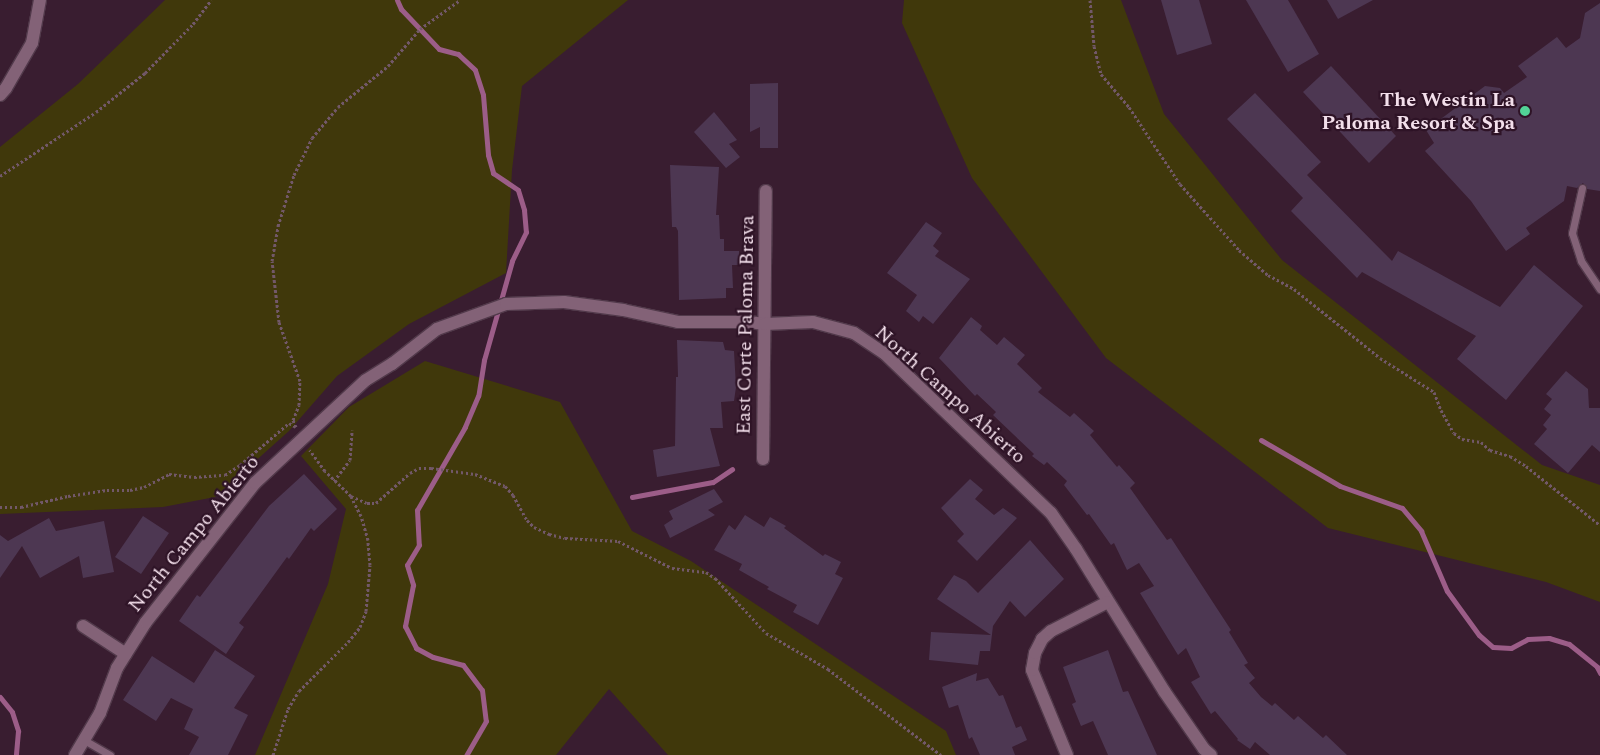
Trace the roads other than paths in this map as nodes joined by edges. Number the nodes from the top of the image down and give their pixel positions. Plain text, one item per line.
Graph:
1 (40, 0) edge
2 (0, 95) edge
3 (1582, 188) dead end
4 (766, 191) dead end
5 (1597, 279) edge
6 (1600, 289) edge
7 (765, 324) junction
8 (762, 459) dead end
9 (1108, 602) junction
10 (83, 626) dead end
11 (126, 654) junction
12 (84, 740) junction
13 (75, 755) edge
14 (110, 755) edge
15 (1067, 755) edge
16 (1211, 755) edge

1 - 2 street
3 - 5 lane
4 - 7 street, East Corte Paloma Brava
5 - 6 lane
7 - 8 street, East Corte Paloma Brava
7 - 9 street, North Campo Abierto
7 - 11 street, North Campo Abierto
9 - 15 street
9 - 16 street, North Campo Abierto
10 - 11 street
11 - 12 street, North Campo Abierto
12 - 13 street, North Campo Abierto
12 - 14 lane

